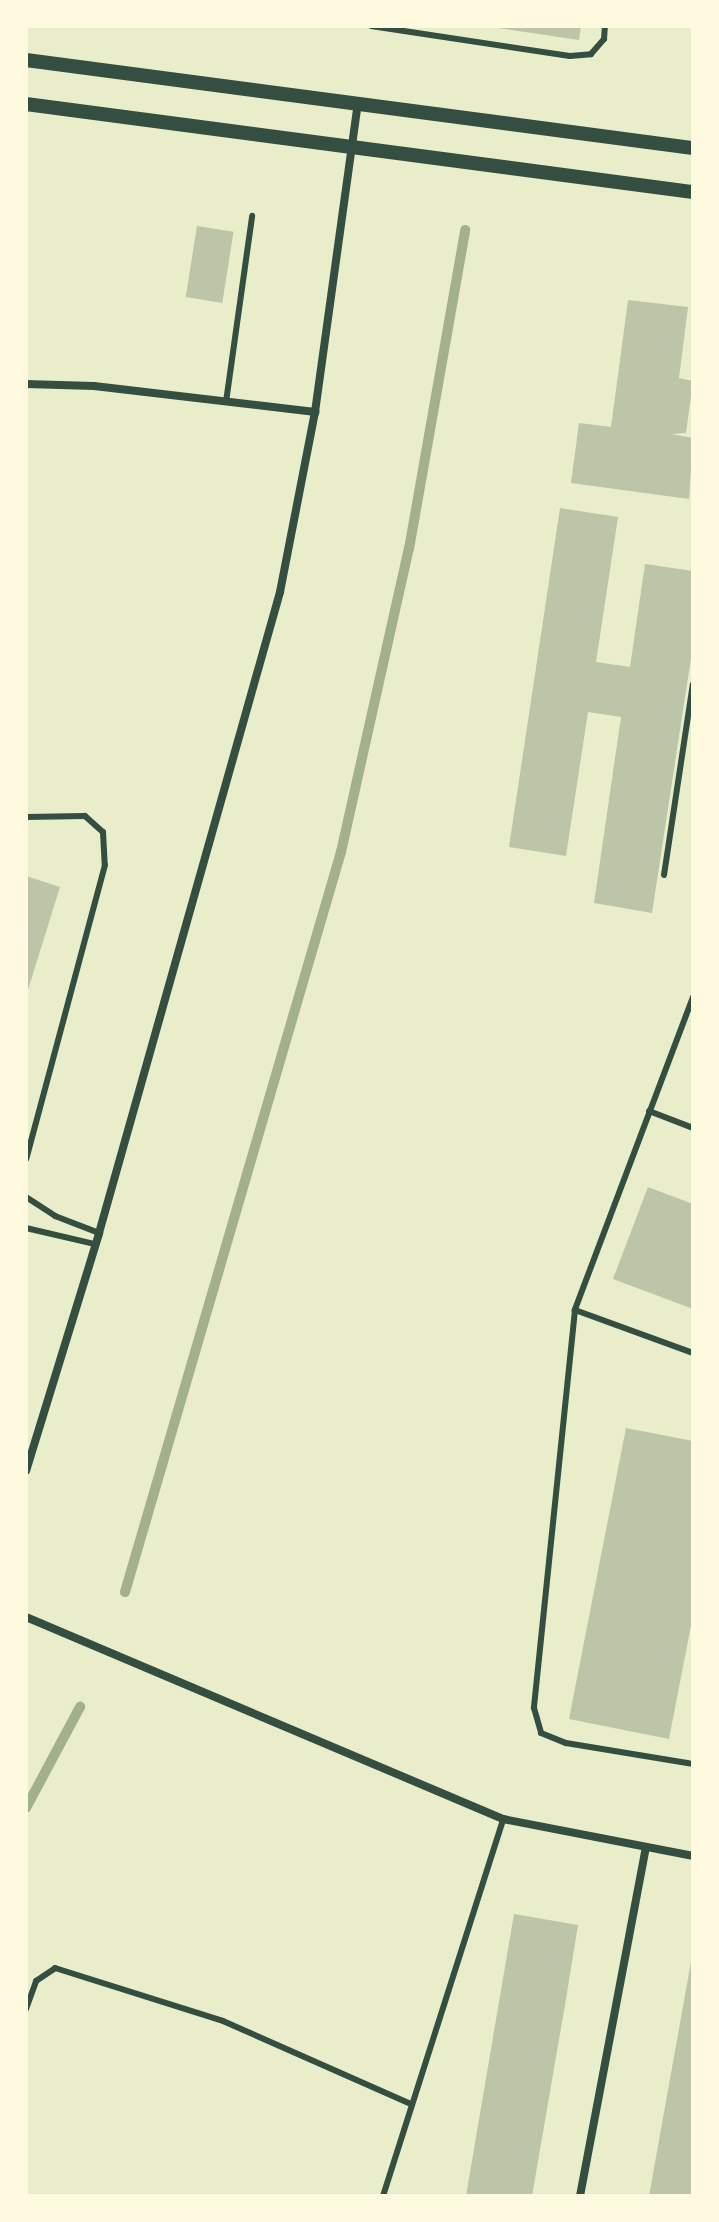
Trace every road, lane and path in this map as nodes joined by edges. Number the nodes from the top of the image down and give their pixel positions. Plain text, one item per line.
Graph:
1 (371, 26) edge
2 (605, 26) edge
3 (26, 60) edge
4 (26, 104) edge
5 (358, 104) junction
6 (352, 148) junction
7 (693, 148) edge
8 (693, 192) edge
9 (252, 216) dead end
10 (26, 384) edge
11 (226, 402) junction
12 (315, 412) junction
13 (693, 684) edge
14 (26, 817) edge
15 (664, 875) dead end
16 (693, 997) edge
17 (649, 1111) junction
18 (693, 1128) edge
19 (26, 1159) edge
20 (26, 1197) edge
21 (26, 1228) edge
22 (99, 1233) junction
23 (95, 1244) junction
24 (575, 1310) junction
25 (693, 1353) edge
26 (26, 1471) edge
27 (26, 1617) edge
28 (693, 1764) edge
29 (503, 1819) junction
30 (646, 1847) junction
31 (693, 1856) edge
32 (26, 2009) edge
33 (411, 2104) junction
34 (383, 2196) edge
35 (580, 2196) edge

1 - 2 lane
3 - 5 street
4 - 6 street
5 - 6 street
5 - 7 street
6 - 8 street
6 - 12 street
9 - 11 lane
10 - 11 street
11 - 12 street
12 - 22 street
13 - 15 lane
14 - 19 lane
16 - 17 lane
17 - 18 lane
17 - 24 lane
20 - 22 lane
21 - 23 lane
22 - 23 street
23 - 26 street
24 - 25 lane
24 - 28 lane
27 - 29 street
29 - 30 street
29 - 33 lane
30 - 31 street
30 - 35 street
32 - 33 lane
33 - 34 lane

